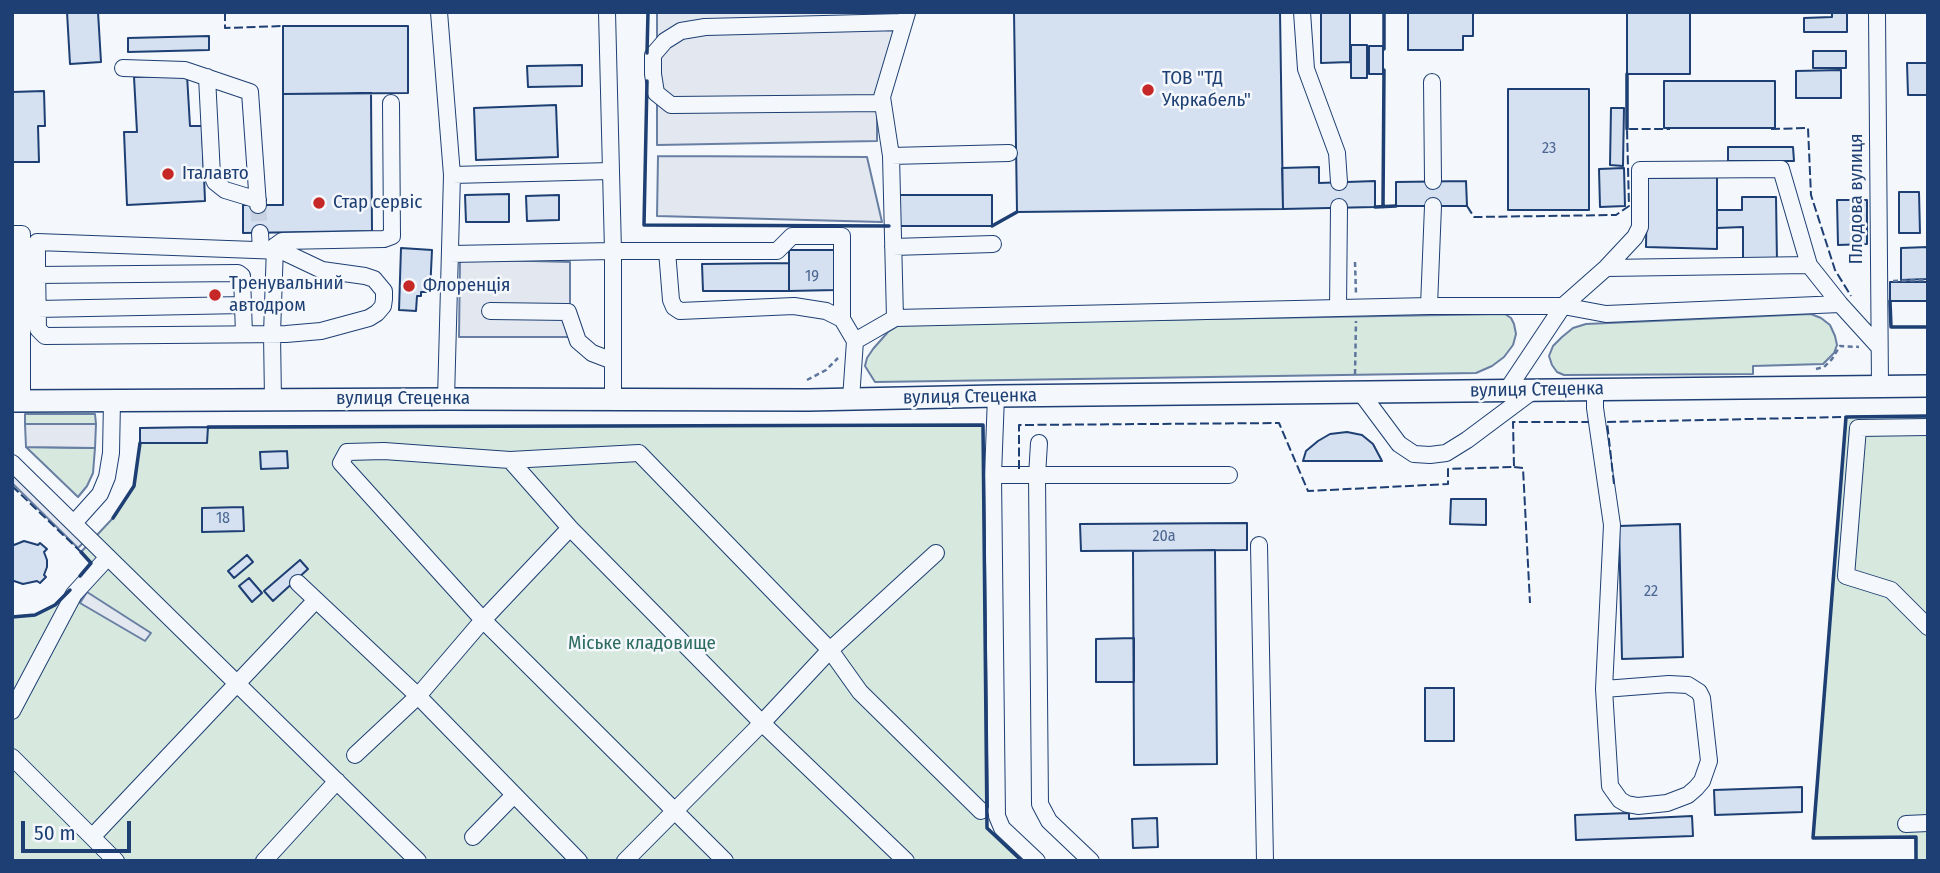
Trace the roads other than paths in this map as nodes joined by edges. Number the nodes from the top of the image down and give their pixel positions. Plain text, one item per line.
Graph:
1 (439, 12) edge
2 (607, 12) edge
3 (1302, 12) edge
4 (1877, 12) edge
5 (905, 17) edge
6 (123, 68) dead end
7 (207, 77) junction
8 (1432, 82) dead end
9 (391, 103) dead end
10 (883, 103) junction
11 (1009, 153) dead end
12 (891, 156) junction
13 (611, 171) junction
14 (452, 174) junction
15 (1433, 181) dead end
16 (1339, 182) dead end
17 (1433, 206) dead end
18 (1339, 207) dead end
19 (260, 233) tunnel mouth
20 (12, 234) edge
21 (993, 244) dead end
22 (893, 247) junction
23 (267, 250) junction
24 (613, 251) junction
25 (667, 251) junction
26 (450, 254) junction
27 (1808, 265) junction
28 (1606, 268) junction
29 (32, 269) junction
30 (1840, 304) junction
31 (243, 305) junction
32 (1429, 306) junction
33 (1563, 306) junction
34 (1338, 308) junction
35 (37, 309) junction
36 (490, 311) dead end
37 (895, 318) junction
38 (842, 319) junction
39 (244, 334) junction
40 (272, 334) junction
41 (855, 341) junction
42 (1879, 347) junction
43 (613, 361) junction
44 (1880, 386) junction
45 (1928, 386) edge
46 (1595, 389) junction
47 (1507, 390) junction
48 (1534, 390) junction
49 (1361, 393) junction
50 (996, 396) junction
51 (446, 399) junction
52 (851, 399) junction
53 (273, 400) junction
54 (613, 400) junction
55 (17, 401) edge
56 (112, 401) junction
57 (1928, 428) edge
58 (1039, 443) dead end
59 (510, 460) junction
60 (12, 463) edge
61 (993, 475) junction
62 (1229, 475) dead end
63 (1037, 476) junction
64 (74, 523) junction
65 (570, 528) junction
66 (1259, 545) dead end
67 (936, 553) dead end
68 (108, 557) junction
69 (298, 583) dead end
70 (316, 600) junction
71 (483, 620) junction
72 (1928, 627) edge
73 (830, 650) junction
74 (238, 683) junction
75 (1604, 689) junction
76 (418, 696) junction
77 (12, 711) edge
78 (762, 723) junction
79 (355, 755) dead end
80 (12, 757) edge
81 (337, 781) junction
82 (514, 795) junction
83 (674, 811) junction
84 (981, 811) dead end
85 (1928, 823) edge
86 (1906, 824) dead end
87 (93, 836) junction
88 (473, 837) dead end
89 (116, 861) edge
90 (264, 861) edge
91 (418, 861) edge
92 (579, 861) edge
93 (625, 861) edge
94 (725, 861) edge
95 (905, 861) edge
96 (1037, 861) edge
97 (1091, 861) edge
98 (1265, 861) edge

1 - 14 street
2 - 13 street
3 - 16 street
4 - 42 street, Плодова вулиця
5 - 10 street
5 - 10 street
6 - 7 street
7 - 7 street
8 - 15 street
9 - 23 street
10 - 12 street
11 - 12 street
12 - 22 street
13 - 14 street
13 - 24 street
14 - 26 street
17 - 32 street
18 - 34 street
19 - 23 street
20 - 29 street
21 - 22 street
22 - 37 street
23 - 29 street
23 - 40 street
23 - 40 street
24 - 25 street
24 - 26 street
24 - 43 street
25 - 38 street
25 - 38 street
26 - 51 street
27 - 28 street
27 - 28 street
27 - 30 street
28 - 33 street
29 - 31 street
29 - 35 street
29 - 55 street
30 - 33 street
30 - 42 street
31 - 35 street
31 - 39 street
32 - 33 street
32 - 34 street
33 - 47 street
34 - 37 street
35 - 39 street
36 - 43 street
37 - 41 street
38 - 41 street
39 - 40 street
40 - 53 street
41 - 52 street
42 - 44 street, Плодова вулиця
43 - 54 street
44 - 45 main road, вулиця Стеценка
44 - 46 main road, вулиця Стеценка
46 - 48 main road, вулиця Стеценка
46 - 75 street
47 - 48 main road, вулиця Стеценка
47 - 49 main road, вулиця Стеценка
48 - 49 street
49 - 50 main road, вулиця Стеценка
50 - 52 main road, вулиця Стеценка
50 - 61 street
51 - 53 main road, вулиця Стеценка
51 - 54 main road, вулиця Стеценка
52 - 54 main road, вулиця Стеценка
53 - 56 main road, вулиця Стеценка
55 - 56 main road, вулиця Стеценка
56 - 64 street
57 - 72 street
58 - 63 street
59 - 65 street
59 - 71 street
59 - 73 street
60 - 64 street
61 - 63 street
61 - 96 street
62 - 63 street
63 - 97 street
64 - 68 street
65 - 71 street
65 - 78 street
66 - 98 street
67 - 73 street
68 - 74 street
68 - 77 street
69 - 70 street
70 - 74 street
70 - 76 street
71 - 76 street
71 - 83 street
73 - 78 street
73 - 84 street
74 - 81 street
74 - 87 street
75 - 75 street
76 - 79 street
76 - 82 street
78 - 83 street
78 - 95 street
80 - 87 street
81 - 90 street
81 - 91 street
82 - 88 street
82 - 92 street
83 - 93 street
83 - 94 street
85 - 86 street
87 - 89 street

